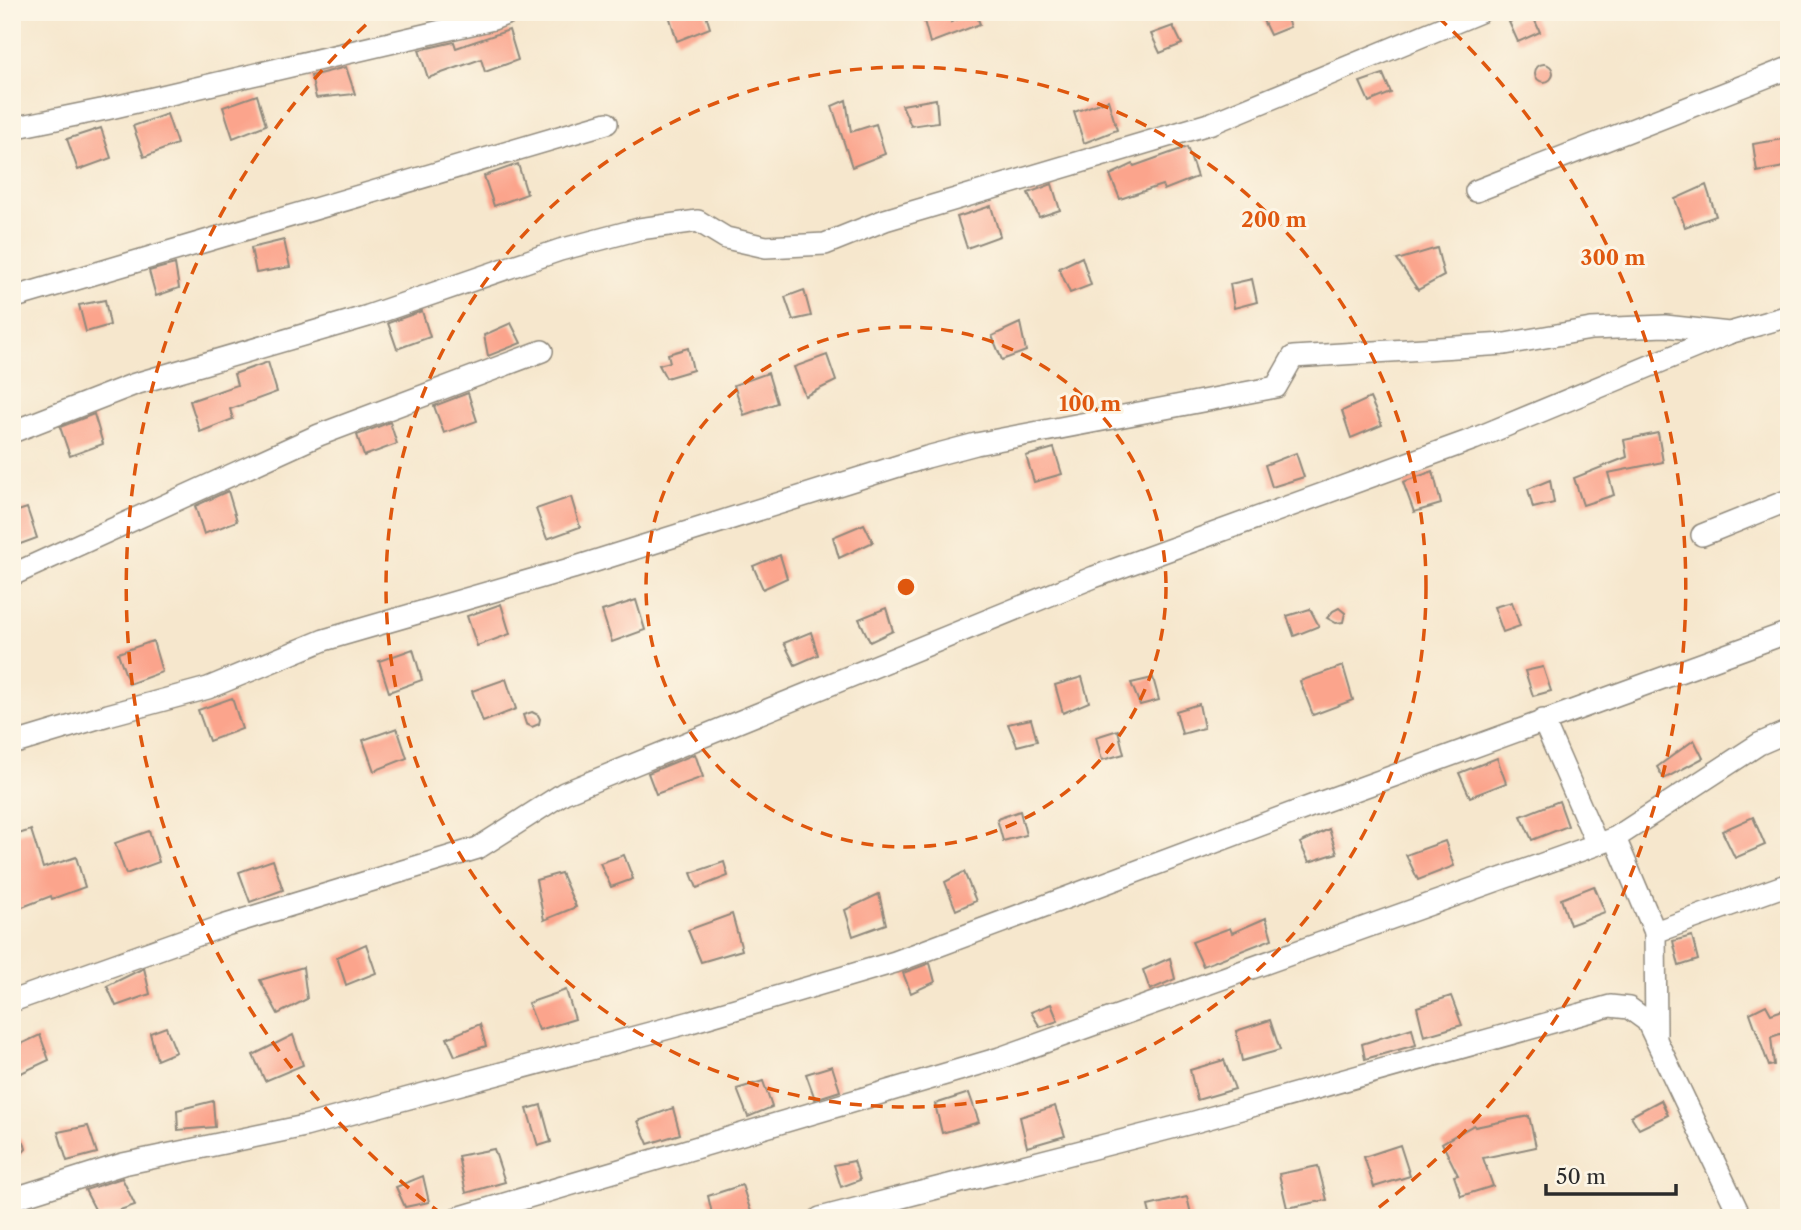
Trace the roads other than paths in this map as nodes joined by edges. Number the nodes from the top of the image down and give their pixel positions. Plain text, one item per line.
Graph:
1 (511, 12) edge
2 (1480, 12) edge
3 (1789, 68) edge
4 (607, 123) dead end
5 (12, 128) edge
6 (1476, 191) dead end
7 (12, 298) edge
8 (1789, 316) edge
9 (1729, 333) junction
10 (542, 351) dead end
11 (12, 432) edge
12 (1789, 500) edge
13 (1702, 535) dead end
14 (12, 575) edge
15 (1789, 632) edge
16 (1543, 720) junction
17 (1789, 731) edge
18 (12, 744) edge
19 (1606, 841) junction
20 (1789, 884) edge
21 (1655, 932) junction
22 (12, 1001) edge
23 (1656, 1038) junction
24 (12, 1199) edge
25 (457, 1218) edge
26 (820, 1218) edge
27 (1741, 1218) edge

1 - 5 street
2 - 11 street
3 - 6 street
4 - 7 street
8 - 9 street
9 - 18 street
9 - 22 street
10 - 14 street
12 - 13 street
15 - 16 street
16 - 19 street
16 - 24 street
17 - 19 street
19 - 21 street
19 - 25 street
20 - 21 street
21 - 23 street
23 - 26 street
23 - 27 street

